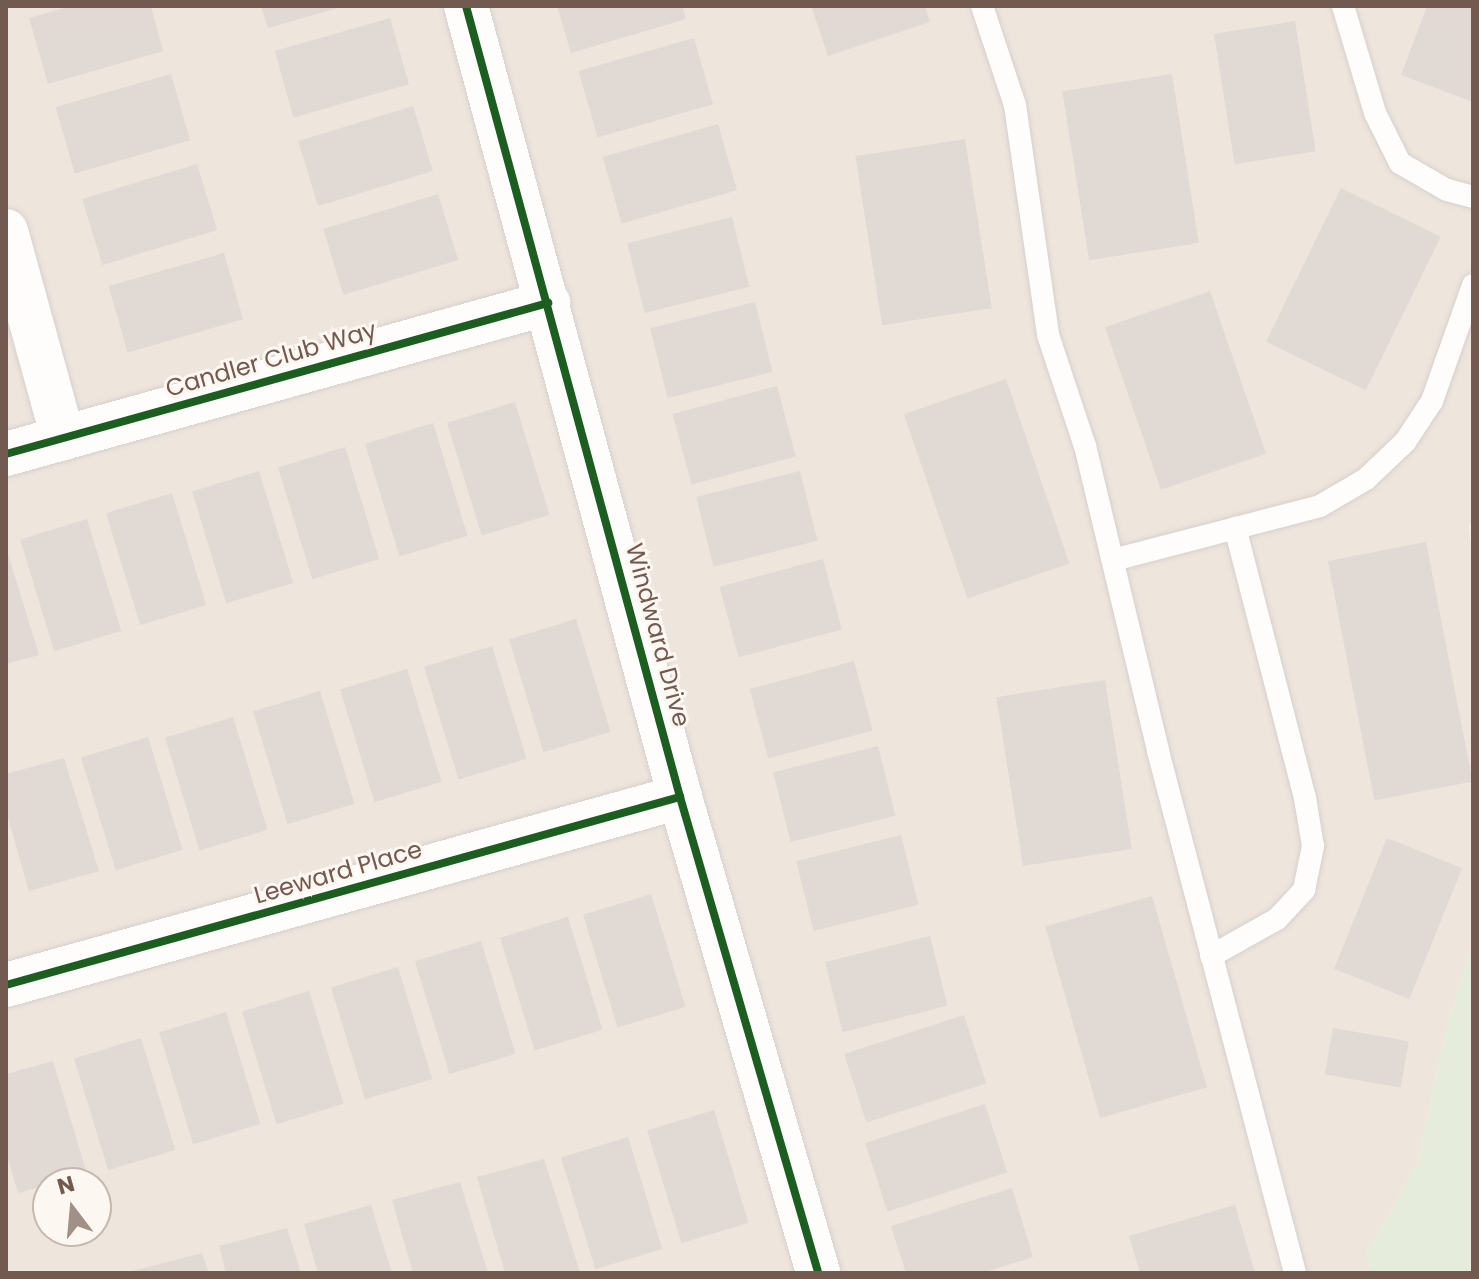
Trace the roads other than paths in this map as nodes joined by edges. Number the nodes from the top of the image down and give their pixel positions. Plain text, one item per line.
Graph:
1 (466, 6) edge
2 (982, 6) edge
3 (1343, 6) edge
4 (1473, 197) edge
5 (6, 231) edge
6 (1473, 285) edge
7 (548, 303) junction
8 (63, 438) junction
9 (6, 454) edge
10 (1235, 528) junction
11 (1113, 560) junction
12 (680, 797) junction
13 (1211, 956) junction
14 (6, 985) edge
15 (818, 1273) edge
16 (1295, 1273) edge

1 - 7 street, Windward Drive
2 - 11 lane
3 - 4 lane
5 - 8 street
6 - 10 lane
7 - 8 street, Candler Club Way
7 - 12 street, Windward Drive
8 - 9 street, Candler Club Way
10 - 11 lane
10 - 13 lane
11 - 13 lane
12 - 14 street, Leeward Place
12 - 15 street, Windward Drive
13 - 16 lane

